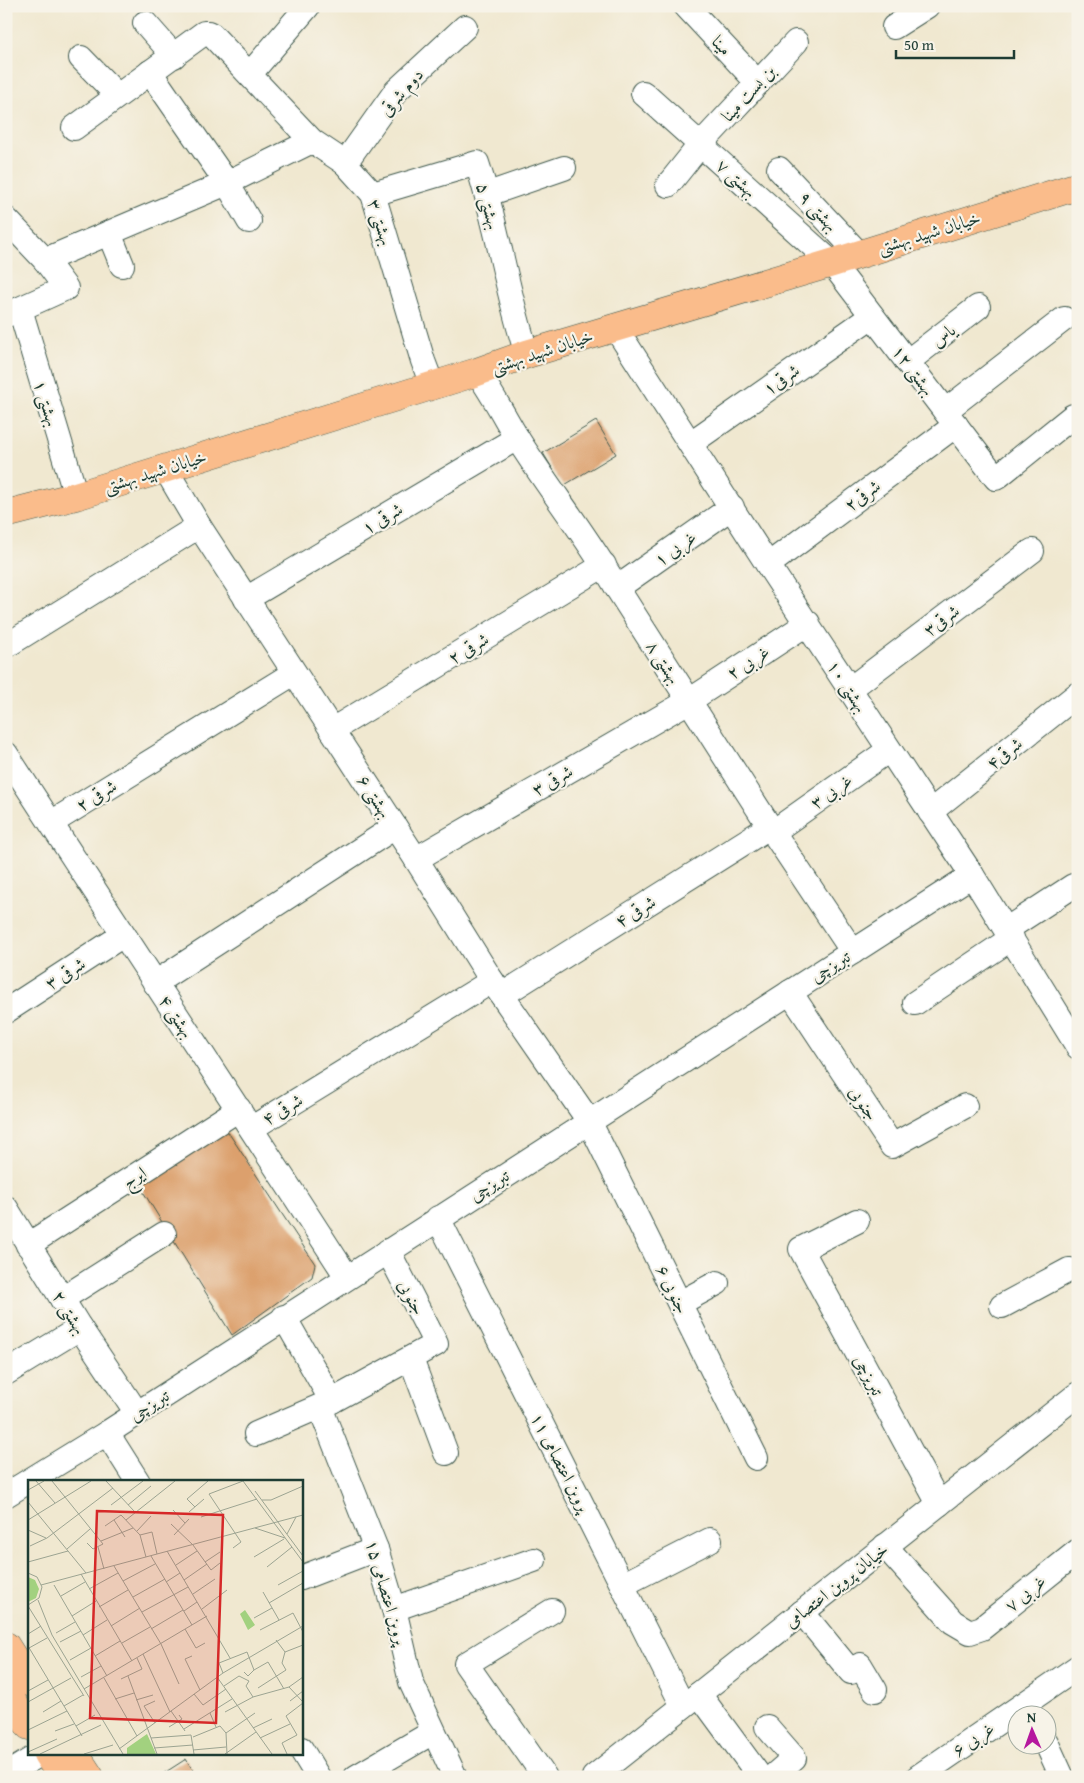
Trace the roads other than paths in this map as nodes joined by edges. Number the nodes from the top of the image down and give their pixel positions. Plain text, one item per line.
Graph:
1 (308, 6) edge
2 (686, 6) edge
3 (927, 6) edge
4 (145, 23) dead end
5 (464, 27) dead end
6 (894, 27) dead end
7 (796, 42) dead end
8 (174, 56) junction
9 (81, 58) dead end
10 (150, 72) junction
11 (250, 74) junction
12 (758, 83) junction
13 (643, 93) dead end
14 (117, 95) junction
15 (74, 128) dead end
16 (312, 141) junction
17 (700, 145) junction
18 (346, 163) junction
19 (564, 168) dead end
20 (779, 169) dead end
21 (227, 183) junction
22 (668, 185) dead end
23 (1078, 186) edge
24 (373, 194) junction
25 (488, 194) junction
26 (6, 220) edge
27 (249, 221) dead end
28 (110, 233) junction
29 (859, 254) junction
30 (45, 260) junction
31 (832, 263) junction
32 (122, 265) dead end
33 (978, 307) dead end
34 (13, 312) edge
35 (872, 316) junction
36 (1064, 319) dead end
37 (615, 328) junction
38 (526, 354) junction
39 (907, 362) junction
40 (477, 372) junction
41 (432, 385) junction
42 (1073, 416) dead end
43 (950, 418) junction
44 (517, 438) junction
45 (691, 443) junction
46 (165, 468) junction
47 (76, 496) junction
48 (732, 507) junction
49 (6, 514) edge
50 (200, 526) junction
51 (1032, 551) dead end
52 (604, 565) junction
53 (768, 565) junction
54 (617, 588) junction
55 (246, 599) junction
56 (808, 623) junction
57 (6, 646) edge
58 (294, 673) junction
59 (850, 689) junction
60 (1078, 694) edge
61 (689, 701) junction
62 (332, 730) junction
63 (889, 750) junction
64 (6, 754) edge
65 (13, 779) edge
66 (930, 812) junction
67 (51, 823) junction
68 (395, 826) junction
69 (771, 829) junction
70 (416, 859) junction
71 (972, 875) junction
72 (1073, 886) dead end
73 (1010, 934) junction
74 (123, 935) junction
75 (853, 952) junction
76 (154, 983) junction
77 (497, 988) junction
78 (790, 992) junction
79 (915, 1003) dead end
80 (6, 1011) edge
81 (1078, 1047) edge
82 (965, 1106) dead end
83 (239, 1108) junction
84 (588, 1121) junction
85 (252, 1128) junction
86 (6, 1208) edge
87 (438, 1218) junction
88 (858, 1221) dead end
89 (164, 1234) dead end
90 (28, 1245) junction
91 (388, 1251) junction
92 (1078, 1271) edge
93 (347, 1277) junction
94 (717, 1283) dead end
95 (62, 1299) junction
96 (680, 1303) junction
97 (1002, 1306) dead end
98 (284, 1317) junction
99 (80, 1328) junction
100 (411, 1359) junction
101 (6, 1373) edge
102 (1078, 1394) edge
103 (326, 1404) junction
104 (137, 1413) junction
105 (107, 1433) junction
106 (256, 1434) dead end
107 (446, 1453) dead end
108 (756, 1458) dead end
109 (30, 1480) edge
110 (137, 1480) edge
111 (28, 1481) edge
112 (6, 1495) edge
113 (939, 1504) junction
114 (710, 1540) dead end
115 (885, 1546) junction
116 (376, 1549) junction
117 (1078, 1551) edge
118 (534, 1560) dead end
119 (302, 1578) edge
120 (622, 1585) junction
121 (394, 1609) junction
122 (552, 1611) dead end
123 (802, 1612) junction
124 (6, 1646) edge
125 (1078, 1667) edge
126 (28, 1680) edge
127 (875, 1690) dead end
128 (6, 1692) edge
129 (691, 1700) junction
130 (1033, 1706) edge
131 (1006, 1723) edge
132 (28, 1725) edge
133 (767, 1727) dead end
134 (433, 1732) junction
135 (302, 1751) edge
136 (37, 1756) edge
137 (48, 1756) edge
138 (76, 1756) edge
139 (1052, 1756) edge
140 (6, 1775) edge
141 (62, 1777) edge
142 (90, 1777) edge
143 (318, 1777) edge
144 (356, 1777) edge
145 (455, 1777) edge
146 (546, 1777) edge
147 (594, 1777) edge
148 (760, 1777) edge
149 (772, 1777) edge
150 (918, 1777) edge
151 (1062, 1777) edge

1 - 11 street
2 - 12 street, مینا
3 - 6 street
4 - 8 street
5 - 18 street, دوم شرقی
7 - 12 street, بن بست مینا
8 - 10 street
8 - 11 street, بهشتی ۳
9 - 14 street
10 - 14 street
10 - 21 street
11 - 16 street, بهشتی ۳
12 - 17 street, بن بست مینا
13 - 17 street, بهشتی ۷
14 - 15 street
16 - 18 street, بهشتی ۳
16 - 21 street
17 - 22 street, بن بست مینا
17 - 31 street, بهشتی ۷
18 - 24 street, بهشتی ۳
19 - 25 street
20 - 29 street, بهشتی ۹
21 - 27 street
21 - 28 street
23 - 29 main road, خیابان شهید بهشتی
24 - 25 street, بهشتی ۵
24 - 41 street, بهشتی ۳
25 - 38 street, بهشتی ۵
26 - 30 street
28 - 30 street
28 - 32 street
29 - 31 main road, خیابان شهید بهشتی
30 - 34 street
31 - 35 street, بهشتی ۱۲
31 - 37 main road, خیابان شهید بهشتی
33 - 39 street, یاس
34 - 47 street, بهشتی ۱
35 - 39 street, بهشتی ۱۲
35 - 45 street, شرقی۱
36 - 43 street
37 - 38 main road, خیابان شهید بهشتی
37 - 45 street, بهشتی ۱۰
38 - 40 main road, خیابان شهید بهشتی
39 - 43 street, بهشتی ۱۲
40 - 41 main road, خیابان شهید بهشتی
40 - 44 street, بهشتی ۸
41 - 46 main road, خیابان شهید بهشتی
42 - 43 street, بهشتی ۱۲
43 - 53 street, شرقی۲
44 - 52 street, بهشتی ۸
44 - 55 street, شرقی ۱
45 - 48 street, بهشتی ۱۰
46 - 47 main road, خیابان شهید بهشتی
46 - 50 street, بهشتی ۶
47 - 49 main road, خیابان شهید بهشتی
48 - 53 street, بهشتی ۱۰
48 - 54 street, غربی ۱
50 - 55 street, بهشتی ۶
50 - 57 street
51 - 59 street, شرقی۳
52 - 54 street, بهشتی ۸
52 - 62 street, شرقی ۲
53 - 56 street, بهشتی ۱۰
54 - 61 street, بهشتی ۸
55 - 58 street, بهشتی ۶
56 - 59 street, بهشتی ۱۰
56 - 61 street, غربی ۲
58 - 62 street, بهشتی ۶
58 - 67 street, شرقی ۲
59 - 63 street, بهشتی ۱۰
60 - 66 street, شرقی۴
61 - 69 street, بهشتی ۸
61 - 70 street, شرقی ۳
62 - 68 street, بهشتی ۶
63 - 66 street, بهشتی ۱۰
63 - 69 street, غربی ۳
64 - 65 street, بهشتی ۴
65 - 67 street, بهشتی ۴
66 - 71 street, بهشتی ۱۰
67 - 74 street, بهشتی ۴
68 - 70 street, بهشتی ۶
68 - 76 street
69 - 75 street, بهشتی ۸
69 - 77 street, شرقی ۴
70 - 77 street, بهشتی ۶
71 - 73 street, بهشتی ۱۰
71 - 75 street, تبریزچی
72 - 73 street
73 - 79 street
73 - 81 street, بهشتی ۱۰
74 - 76 street, بهشتی ۴
74 - 80 street, ۳ شرقی
75 - 78 street, تبریزچی
76 - 83 street, بهشتی ۴
77 - 84 street, بهشتی ۶
77 - 85 street, شرقی ۴
78 - 82 street, جنوبی
78 - 84 street, تبریزچی
83 - 85 street, بهشتی ۴
83 - 90 street, ایرج
84 - 87 street, تبریزچی
84 - 96 street, جنوبی ۶
85 - 93 street, بهشتی ۴
86 - 90 street, بهشتی ۲
87 - 91 street, تبریزچی
87 - 120 street, پروین اعتصامی ۱۱
88 - 113 street, تبریزچی
89 - 95 street
90 - 95 street, بهشتی ۲
91 - 93 street, تبریزچی
91 - 100 street, جنوبی
92 - 97 street
93 - 98 street, تبریزچی
94 - 96 street
95 - 99 street, بهشتی ۲
96 - 108 street, جنوبی ۶
98 - 103 street
98 - 104 street, تبریزچی
99 - 101 street
99 - 104 street, بهشتی ۲
100 - 103 street
100 - 107 street
102 - 113 street, خیابان پروین اعتصامی
103 - 106 street
103 - 116 street, پروین اعتصامی ۱۵
104 - 105 street, تبریزچی
105 - 109 street, تبریزچی
105 - 110 street
111 - 112 street, تبریزچی
113 - 115 street, خیابان پروین اعتصامی
114 - 120 street
115 - 117 street, غربی ۷
115 - 123 street, خیابان پروین اعتصامی
116 - 119 street
116 - 121 street, پروین اعتصامی ۱۵
118 - 121 street
120 - 129 street, پروین اعتصامی ۱۱
121 - 134 street, پروین اعتصامی ۱۵
122 - 146 street
123 - 127 street
123 - 129 street, خیابان پروین اعتصامی
124 - 126 main road
125 - 130 street, غربی ۶
128 - 132 main road
129 - 147 street, خیابان پروین اعتصامی
129 - 148 street, پروین اعتصامی ۱۱
131 - 150 street, غربی ۶
133 - 149 street
134 - 144 street
134 - 145 street, پروین اعتصامی ۱۵
135 - 143 street
136 - 140 street
137 - 141 main road
138 - 142 main road
139 - 151 street

